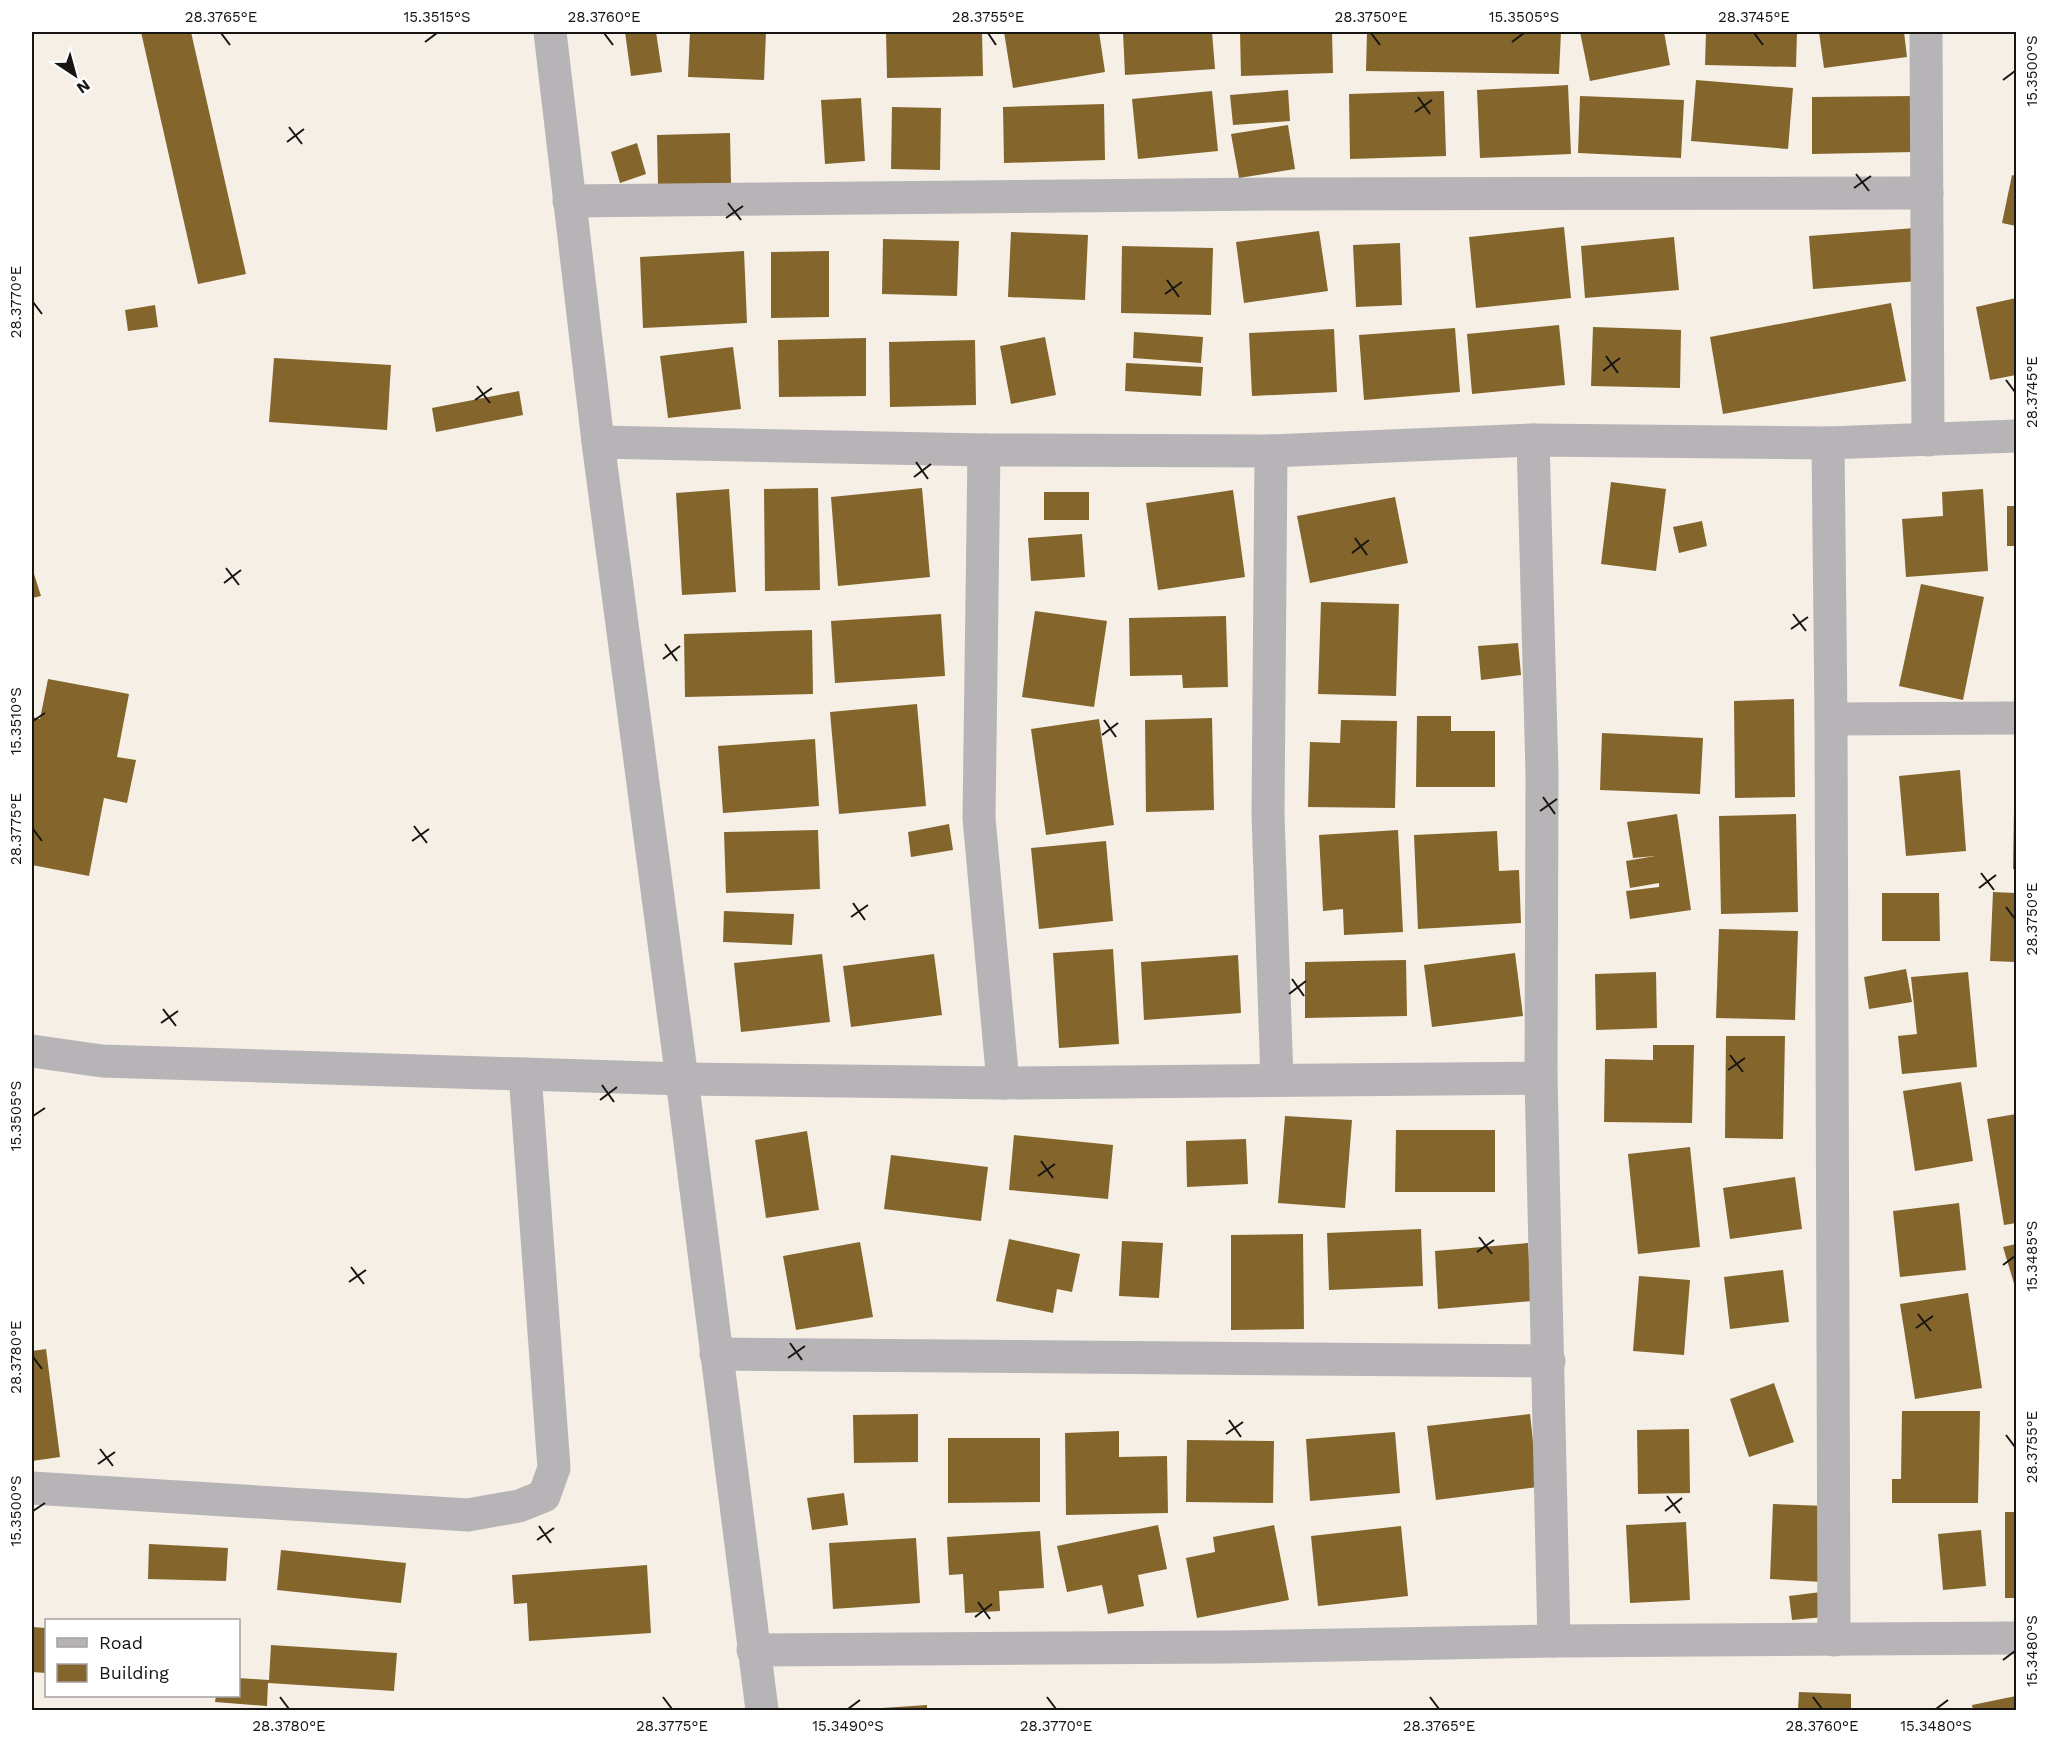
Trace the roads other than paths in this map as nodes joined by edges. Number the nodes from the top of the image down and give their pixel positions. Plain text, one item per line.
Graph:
1 (550, 32) edge
2 (1926, 32) edge
3 (1927, 193) junction
4 (570, 201) junction
5 (2016, 436) edge
6 (1533, 440) junction
7 (1928, 440) junction
8 (598, 442) junction
9 (1827, 443) junction
10 (984, 450) junction
11 (1271, 451) junction
12 (2016, 718) edge
13 (1831, 719) junction
14 (32, 1051) edge
15 (525, 1074) junction
16 (1541, 1078) junction
17 (682, 1079) junction
18 (1277, 1080) junction
19 (1003, 1083) junction
20 (716, 1354) junction
21 (1549, 1361) junction
22 (32, 1488) edge
23 (2016, 1638) edge
24 (1834, 1640) junction
25 (1554, 1641) junction
26 (753, 1650) junction
27 (762, 1710) edge

1 - 4 street
2 - 3 street
3 - 4 street
3 - 7 street
4 - 8 street
5 - 7 street
6 - 9 street
6 - 11 street
6 - 16 street
7 - 9 street
8 - 10 street
8 - 17 street
9 - 13 street
10 - 11 street
10 - 19 street
11 - 18 street
12 - 13 street
13 - 24 street
14 - 15 street
15 - 17 street
15 - 22 street
16 - 18 street
16 - 21 street
17 - 19 street
17 - 20 street
18 - 19 street
20 - 21 street
20 - 26 street
21 - 25 street
23 - 24 street
24 - 25 street
25 - 26 street
26 - 27 street

